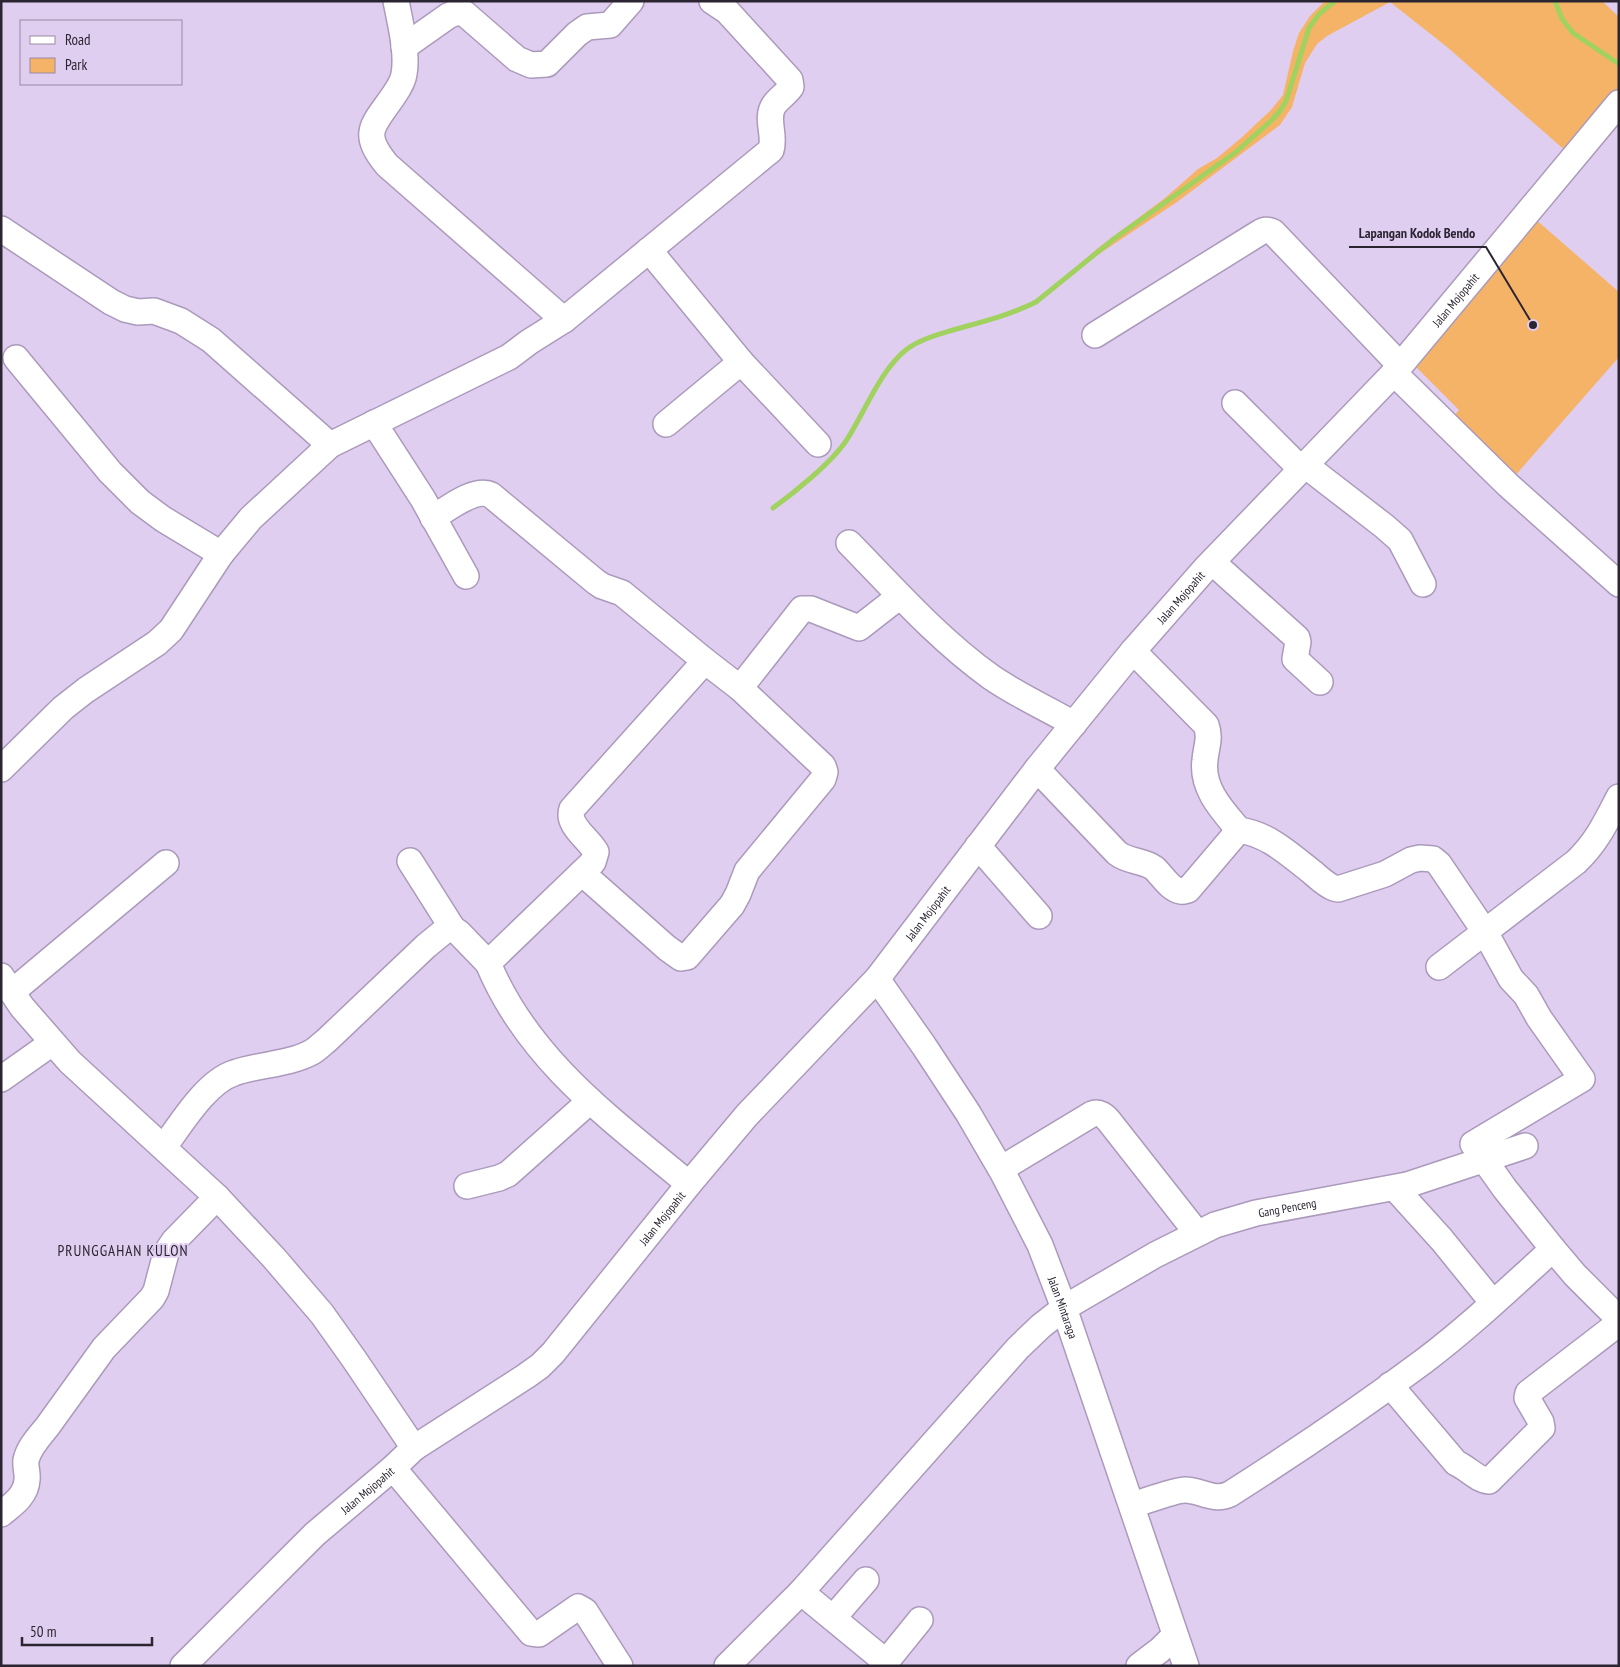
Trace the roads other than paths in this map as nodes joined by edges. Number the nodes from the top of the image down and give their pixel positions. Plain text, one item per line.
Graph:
1 (396, 1) edge
2 (631, 1) edge
3 (712, 1) edge
4 (404, 47) junction
5 (1619, 103) edge
6 (1, 229) edge
7 (649, 250) junction
8 (564, 320) junction
9 (1096, 335) dead end
10 (16, 358) dead end
11 (740, 362) junction
12 (1397, 369) junction
13 (1235, 403) dead end
14 (374, 423) junction
15 (666, 424) dead end
16 (818, 444) dead end
17 (330, 445) junction
18 (1303, 467) junction
19 (433, 518) junction
20 (849, 543) dead end
21 (221, 554) junction
22 (1212, 562) junction
23 (466, 576) dead end
24 (1423, 584) dead end
25 (1619, 584) edge
26 (900, 596) junction
27 (1133, 651) junction
28 (705, 660) junction
29 (1320, 682) dead end
30 (740, 688) junction
31 (1074, 724) junction
32 (1, 769) edge
33 (1037, 769) junction
34 (1619, 797) edge
35 (1238, 830) junction
36 (978, 846) junction
37 (410, 861) dead end
38 (166, 863) dead end
39 (582, 873) junction
40 (1039, 916) dead end
41 (453, 929) junction
42 (1485, 932) junction
43 (488, 963) junction
44 (1439, 967) dead end
45 (877, 979) junction
46 (7, 984) edge
47 (52, 1043) junction
48 (1, 1079) edge
49 (590, 1101) junction
50 (1525, 1146) dead end
51 (164, 1147) junction
52 (1001, 1169) junction
53 (689, 1184) junction
54 (467, 1186) dead end
55 (1395, 1188) junction
56 (217, 1197) junction
57 (1197, 1233) junction
58 (1553, 1249) junction
59 (1493, 1303) junction
60 (1064, 1308) junction
61 (1619, 1321) edge
62 (1390, 1385) junction
63 (414, 1448) junction
64 (393, 1468) junction
65 (1132, 1505) junction
66 (1, 1514) edge
67 (866, 1580) dead end
68 (801, 1592) junction
69 (834, 1618) junction
70 (920, 1620) dead end
71 (1175, 1635) junction
72 (190, 1663) edge
73 (884, 1664) edge
74 (620, 1666) edge
75 (726, 1666) edge
76 (1139, 1666) edge
77 (1186, 1666) edge

1 - 4 street
2 - 4 street
3 - 7 street
4 - 8 street
5 - 12 street, Jalan Mojopahit
6 - 17 street
7 - 8 street
7 - 11 street
8 - 14 street
9 - 12 street
10 - 21 street
11 - 15 street
11 - 16 street
12 - 18 street, Jalan Mojopahit
12 - 25 street
13 - 18 street
14 - 17 street
14 - 19 street
17 - 21 street
18 - 22 street, Jalan Mojopahit
18 - 24 street
19 - 23 street
19 - 28 street
20 - 26 street
21 - 32 street
22 - 27 street, Jalan Mojopahit
22 - 29 street
26 - 30 street
26 - 31 street
27 - 31 street, Jalan Mojopahit
27 - 35 street
28 - 30 street
28 - 39 street
30 - 39 street
31 - 33 street, Jalan Mojopahit
33 - 35 street
33 - 36 street, Jalan Mojopahit
34 - 42 street
35 - 42 street
36 - 40 street
36 - 45 street, Jalan Mojopahit
37 - 41 street
38 - 46 street
39 - 43 street
41 - 43 street
41 - 51 street
42 - 44 street
42 - 58 street
43 - 49 street
45 - 52 street, Jalan Mintaraga
45 - 53 street, Jalan Mojopahit
46 - 47 street
47 - 48 street
47 - 51 street
49 - 53 street
49 - 54 street
50 - 55 street, Gang Penceng
51 - 56 street
52 - 57 street
52 - 60 street, Jalan Mintaraga
53 - 63 street, Jalan Mojopahit
55 - 57 street, Gang Penceng
55 - 59 street
56 - 63 street
56 - 66 street
57 - 60 street, Gang Penceng
58 - 59 street
58 - 61 street
59 - 62 street
60 - 65 street, Jalan Mintaraga
60 - 68 street, Gang Penceng
61 - 62 street
62 - 65 street
63 - 64 street, Jalan Mojopahit
64 - 72 street, Jalan Mojopahit
64 - 74 street
65 - 71 street, Jalan Mintaraga
67 - 69 street
68 - 69 street
68 - 75 street, Gang Penceng
69 - 73 street
70 - 73 street
71 - 76 street
71 - 77 street, Jalan Mintaraga

